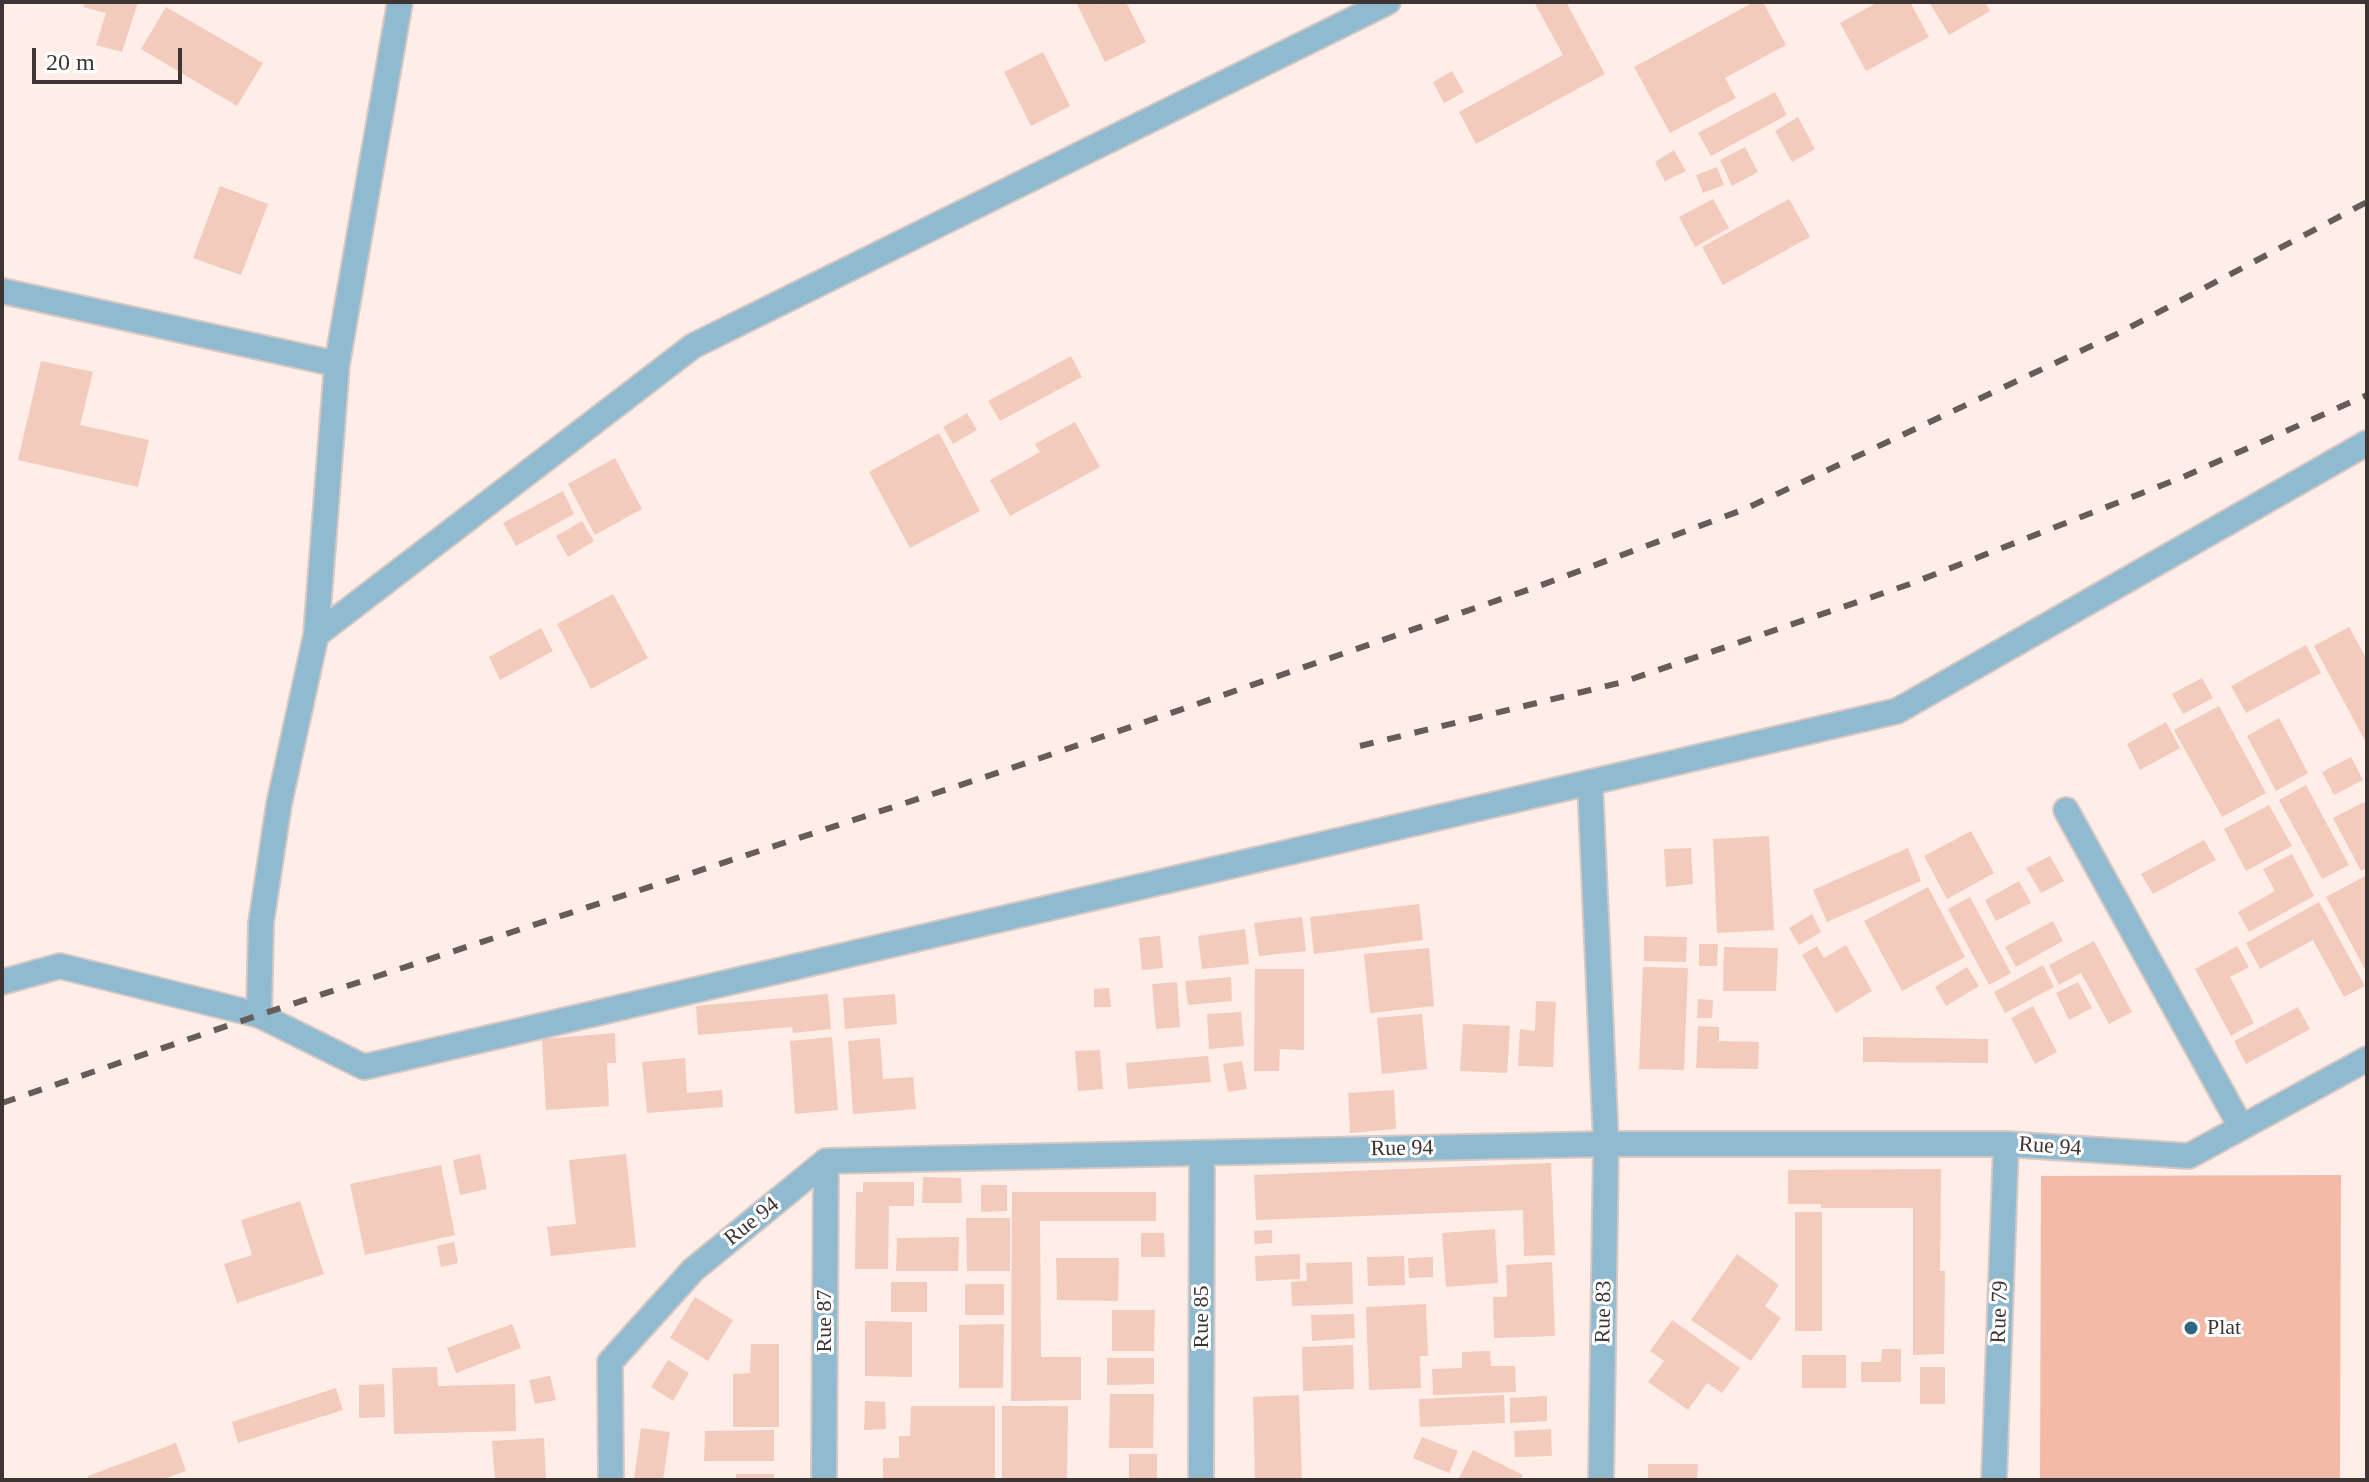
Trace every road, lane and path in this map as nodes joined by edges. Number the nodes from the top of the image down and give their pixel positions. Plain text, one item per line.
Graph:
1 (400, 2) edge
2 (1388, 2) edge
3 (2, 291) edge
4 (337, 364) junction
5 (2367, 443) edge
6 (316, 635) junction
7 (1590, 782) junction
8 (2066, 810) dead end
9 (2, 982) edge
10 (259, 1015) junction
11 (2367, 1059) edge
12 (2241, 1127) junction
13 (1606, 1144) junction
14 (2006, 1144) junction
15 (1202, 1154) junction
16 (826, 1161) junction
17 (611, 1480) edge
18 (824, 1480) edge
19 (1201, 1480) edge
20 (1601, 1480) edge
21 (1994, 1480) edge

1 - 4 street
2 - 6 street
3 - 4 street
4 - 6 street
5 - 7 street
6 - 10 street
7 - 10 street
7 - 13 street, Rue 83
8 - 12 street
9 - 10 street
11 - 12 street, Rue 94
12 - 14 street, Rue 94
13 - 14 street, Rue 94
13 - 15 street, Rue 94
13 - 20 street, Rue 83
14 - 21 street, Rue 79
15 - 16 street, Rue 94
15 - 19 street, Rue 85
16 - 17 street, Rue 94
16 - 18 street, Rue 87

